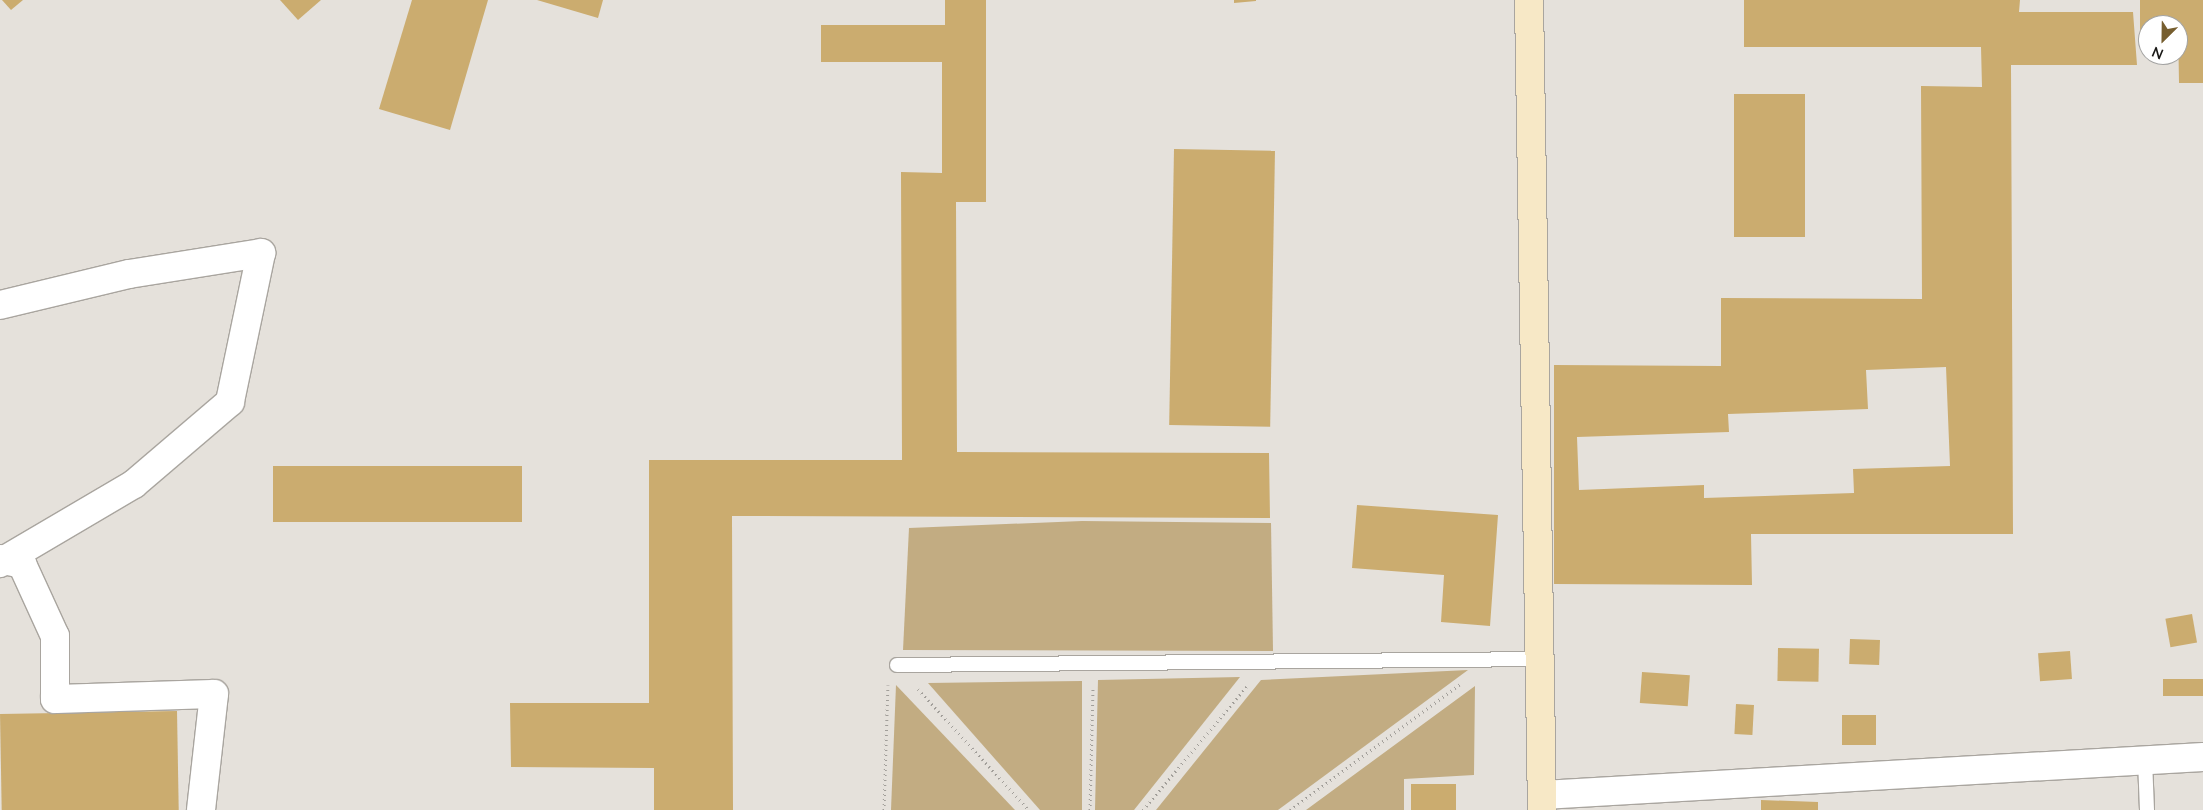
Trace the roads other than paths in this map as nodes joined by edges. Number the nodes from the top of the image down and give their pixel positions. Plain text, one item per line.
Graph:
1 (1529, 0) edge
2 (0, 305) edge
3 (1, 560) edge
4 (1540, 659) junction
5 (897, 666) road end
6 (2203, 757) edge
7 (2145, 760) junction
8 (1542, 803) edge
9 (201, 810) edge
10 (2148, 810) edge

1 - 4 street
2 - 3 street
3 - 9 street
4 - 5 lane
4 - 8 street
6 - 7 street
7 - 8 street
7 - 10 lane

